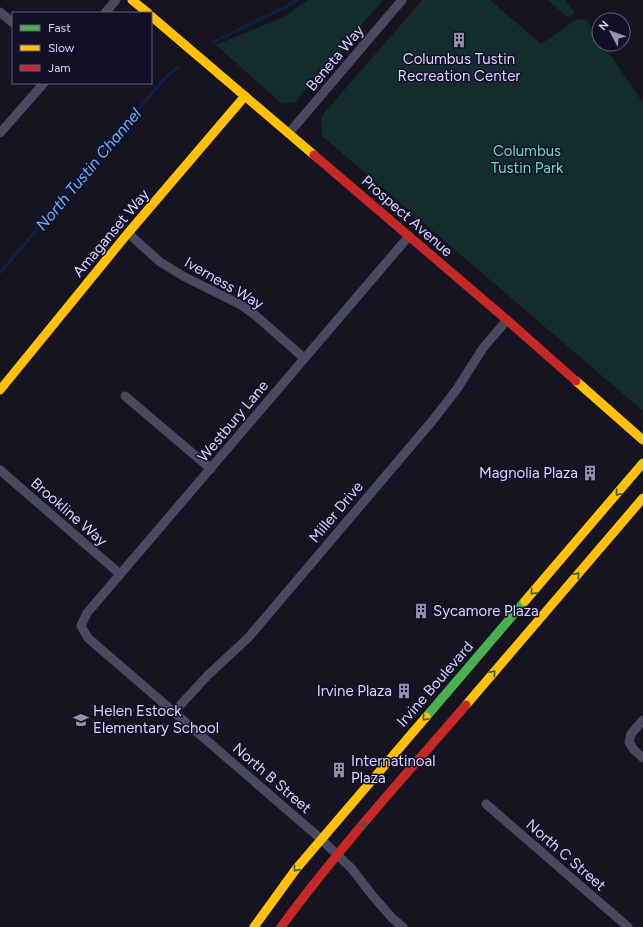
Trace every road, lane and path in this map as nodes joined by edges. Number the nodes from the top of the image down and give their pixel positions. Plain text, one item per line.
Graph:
1 (116, 0) edge
2 (132, 0) edge
3 (402, 0) edge
4 (0, 12) edge
5 (106, 12) edge
6 (147, 12) edge
7 (152, 17) edge
8 (12, 22) edge
9 (43, 84) edge
10 (245, 96) junction
11 (0, 133) edge
12 (289, 133) junction
13 (128, 233) junction
14 (409, 236) junction
15 (507, 320) junction
16 (304, 358) junction
17 (0, 390) edge
18 (125, 396) dead end
19 (643, 440) edge
20 (643, 464) edge
21 (211, 469) junction
22 (0, 470) edge
23 (643, 498) edge
24 (120, 574) junction
25 (81, 626) joint
26 (459, 696) junction
27 (174, 712) junction
28 (643, 720) edge
29 (643, 758) edge
30 (486, 804) dead end
31 (321, 839) junction
32 (338, 854) junction
33 (254, 927) edge
34 (281, 927) edge
35 (403, 927) edge
36 (628, 927) edge

1 - 5 street
2 - 6 main road
3 - 12 street, Beneta Way
4 - 8 street
7 - 10 main road, Prospect Avenue
9 - 11 street
10 - 12 main road, Prospect Avenue
10 - 13 main road, Amaganset Way
12 - 14 main road, Prospect Avenue
13 - 16 street, Iverness Way
13 - 17 main road, Amaganset Way
14 - 15 main road, Prospect Avenue
14 - 16 street, Westbury Lane
15 - 19 main road, Prospect Avenue
15 - 27 street, Miller Drive
16 - 21 street, Westbury Lane
18 - 21 street
20 -> 26 main road, Irvine Boulevard
21 - 24 street, Westbury Lane
22 - 24 street, Brookline Way
26 -> 23 main road, Irvine Boulevard
24 - 25 street, Westbury Lane
25 - 27 street, North B Street
26 -> 31 main road, Irvine Boulevard
32 -> 26 main road, Irvine Boulevard
27 - 31 street, North B Street
28 - 29 street
30 - 36 street, North C Street
31 - 32 street, North B Street
31 -> 33 main road, Irvine Boulevard
32 - 34 main road, Irvine Boulevard
32 - 35 street, North B Street

